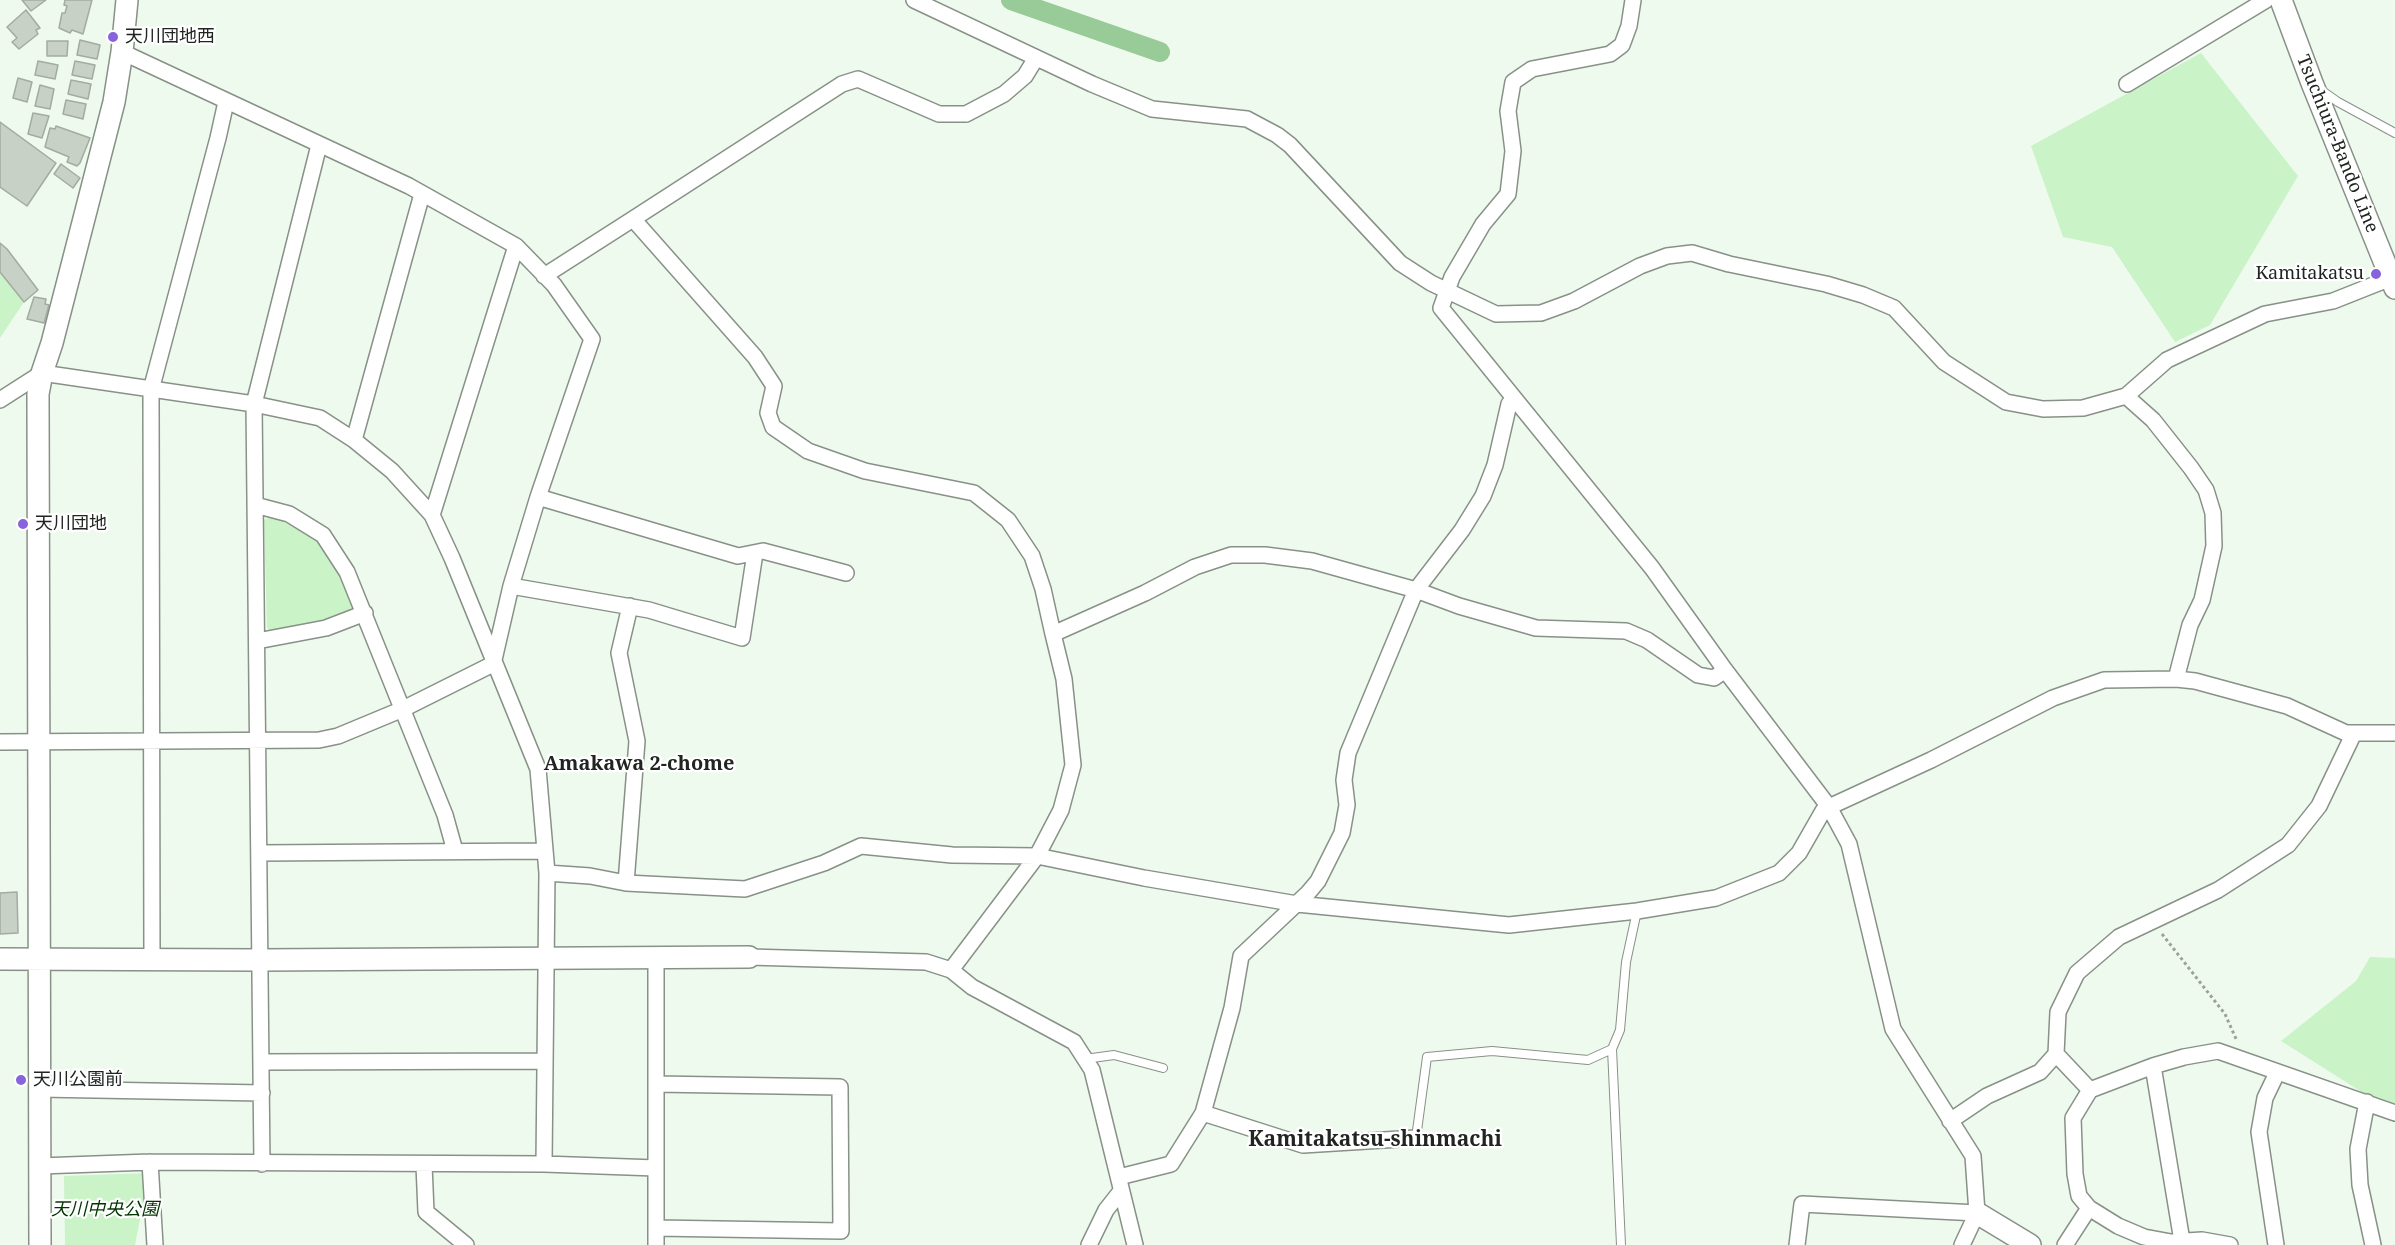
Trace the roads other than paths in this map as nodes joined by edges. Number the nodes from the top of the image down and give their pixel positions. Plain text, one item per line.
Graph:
1 (127, 0) edge
2 (914, 0) edge
3 (1633, 0) edge
4 (2266, 0) edge
5 (2281, 0) edge
6 (122, 52) junction
7 (1036, 58) junction
8 (2127, 84) dead end
9 (2312, 84) junction
10 (226, 102) junction
11 (2395, 133) edge
12 (319, 145) junction
13 (422, 194) junction
14 (633, 219) junction
15 (516, 246) junction
16 (544, 276) junction
17 (2394, 278) edge
18 (1446, 291) junction
19 (42, 373) junction
20 (151, 390) junction
21 (2126, 396) junction
22 (1513, 399) junction
23 (0, 400) edge
24 (254, 404) junction
25 (354, 440) junction
26 (538, 497) junction
27 (255, 505) junction
28 (432, 515) junction
29 (755, 553) junction
30 (846, 573) dead end
31 (511, 586) junction
32 (1416, 590) junction
33 (630, 606) junction
34 (365, 614) junction
35 (1053, 634) junction
36 (257, 641) junction
37 (493, 664) junction
38 (1725, 670) junction
39 (2176, 679) junction
40 (403, 709) junction
41 (2395, 733) edge
42 (2353, 735) junction
43 (0, 742) edge
44 (39, 742) junction
45 (153, 742) junction
46 (258, 742) junction
47 (1829, 807) junction
48 (456, 851) junction
49 (545, 851) junction
50 (260, 853) junction
51 (1037, 856) junction
52 (547, 873) junction
53 (626, 883) junction
54 (1297, 904) junction
55 (1637, 911) junction
56 (545, 957) junction
57 (656, 957) junction
58 (749, 957) joint
59 (0, 959) edge
60 (40, 959) junction
61 (152, 960) junction
62 (261, 960) junction
63 (951, 970) junction
64 (1612, 1049) junction
65 (2056, 1054) junction
66 (1085, 1059) junction
67 (544, 1061) junction
68 (262, 1062) junction
69 (2153, 1066) junction
70 (1163, 1068) dead end
71 (2277, 1073) junction
72 (656, 1084) junction
73 (40, 1089) junction
74 (2090, 1090) junction
75 (262, 1093) junction
76 (2367, 1102) junction
77 (1203, 1113) junction
78 (2395, 1113) edge
79 (1950, 1121) junction
80 (1416, 1138) joint
81 (150, 1162) junction
82 (262, 1164) junction
83 (544, 1164) junction
84 (424, 1165) junction
85 (40, 1166) junction
86 (656, 1168) junction
87 (1120, 1184) junction
88 (2089, 1208) junction
89 (1977, 1213) junction
90 (656, 1228) junction
91 (2182, 1241) junction
92 (2017, 1242) edge
93 (40, 1245) edge
94 (155, 1245) edge
95 (466, 1245) edge
96 (656, 1245) edge
97 (1089, 1245) edge
98 (1134, 1245) edge
99 (1621, 1245) edge
100 (1797, 1245) edge
101 (1962, 1245) edge
102 (2065, 1245) edge
103 (2230, 1245) edge
104 (2276, 1245) edge
105 (2373, 1245) edge

1 - 6 street
2 - 7 street
3 - 18 street
4 - 8 street
5 - 9 street, Tsuchiura-Bando Line
6 - 10 street
6 - 19 street
7 - 14 street
7 - 18 street
9 - 11 lane
9 - 17 street, Tsuchiura-Bando Line
10 - 12 street
10 - 20 street
12 - 13 street
12 - 24 street
13 - 15 street
13 - 25 street
14 - 16 street
14 - 35 street
15 - 16 street
15 - 28 street
16 - 26 street
17 - 21 street
18 - 21 street
18 - 22 street
19 - 20 street
19 - 23 street
19 - 44 street
20 - 24 street
20 - 45 street
21 - 39 street
22 - 32 street
22 - 38 street
24 - 25 street
24 - 27 street
25 - 28 street
26 - 29 street
26 - 31 street
27 - 34 street
27 - 36 street
28 - 37 street
29 - 30 street
29 - 33 street
31 - 33 street
31 - 37 street
32 - 35 street
32 - 38 street
32 - 54 street
33 - 53 street
34 - 36 street
34 - 40 street
35 - 51 street
36 - 46 street
37 - 40 street
37 - 49 street
38 - 47 street
39 - 42 street
39 - 47 street
40 - 46 street
40 - 48 street
41 - 42 street
42 - 65 street
43 - 44 street
44 - 45 street
44 - 60 street
45 - 46 street
45 - 61 street
46 - 50 street
47 - 55 street
47 - 79 street
48 - 49 street
48 - 50 street
49 - 52 street
50 - 62 street
51 - 53 street
51 - 54 street
51 - 63 street
52 - 53 street
52 - 56 street
54 - 55 street
54 - 77 street
55 - 64 lane
56 - 57 street
56 - 62 street
56 - 67 street
57 - 58 street
57 - 72 street
58 - 63 street
59 - 60 street
60 - 61 street
60 - 73 street
61 - 62 street
62 - 68 street
63 - 66 street
64 - 80 lane
64 - 99 lane
65 - 74 street
65 - 79 street
66 - 70 lane
66 - 87 street
67 - 68 street
67 - 83 street
68 - 75 street
69 - 71 street
69 - 74 street
69 - 91 street
71 - 76 street
71 - 104 street
72 - 86 street
72 - 90 street
73 - 75 street
73 - 85 street
74 - 88 street
75 - 82 street
76 - 78 street
76 - 105 street
77 - 80 street
77 - 87 street
79 - 89 street
81 - 82 street
81 - 85 street
81 - 94 street
82 - 84 street
83 - 84 street
83 - 86 street
84 - 95 street
85 - 93 street
86 - 90 street
87 - 97 street
87 - 98 street
88 - 91 street
88 - 102 street
89 - 92 street
89 - 100 street
89 - 101 street
90 - 96 street
91 - 103 street

